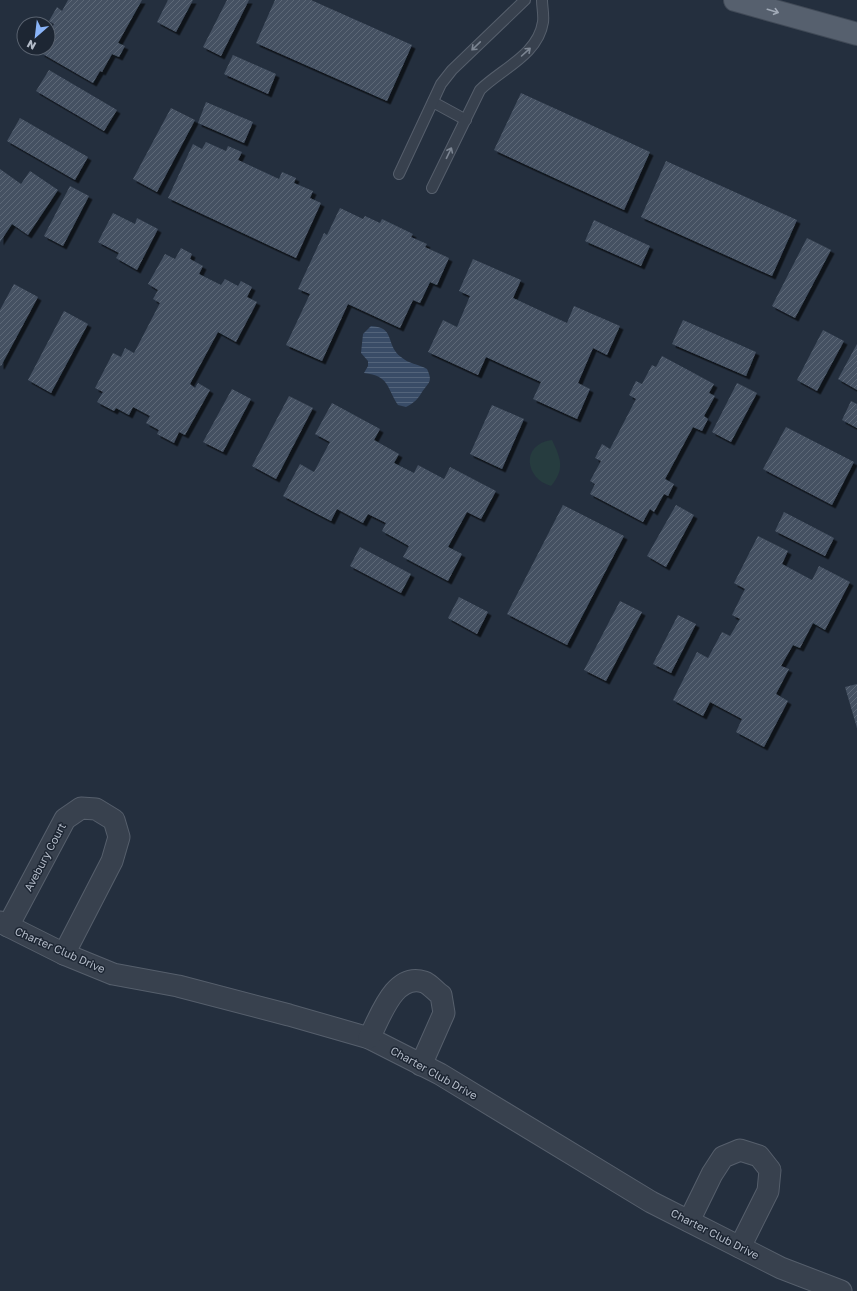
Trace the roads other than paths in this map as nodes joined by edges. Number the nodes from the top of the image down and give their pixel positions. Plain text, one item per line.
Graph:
1 (525, 0) edge
2 (542, 0) edge
3 (735, 0) edge
4 (857, 34) edge
5 (433, 102) junction
6 (466, 120) junction
7 (399, 174) dead end
8 (432, 188) dead end
9 (4, 924) edge
10 (64, 954) junction
11 (369, 1038) junction
12 (421, 1065) junction
13 (689, 1221) junction
14 (740, 1247) junction
15 (841, 1291) edge

1 -> 5 lane
6 -> 2 lane
3 -> 4 main road
5 - 6 lane
5 - 7 lane
8 -> 6 lane
9 - 10 street, Charter Club Drive
9 - 10 street, Avebury Court
10 - 11 street, Charter Club Drive
11 - 12 street, Charter Club Drive
11 - 12 street
12 - 13 street, Charter Club Drive
13 - 14 street, Charter Club Drive
13 - 14 street
14 - 15 street, Charter Club Drive

